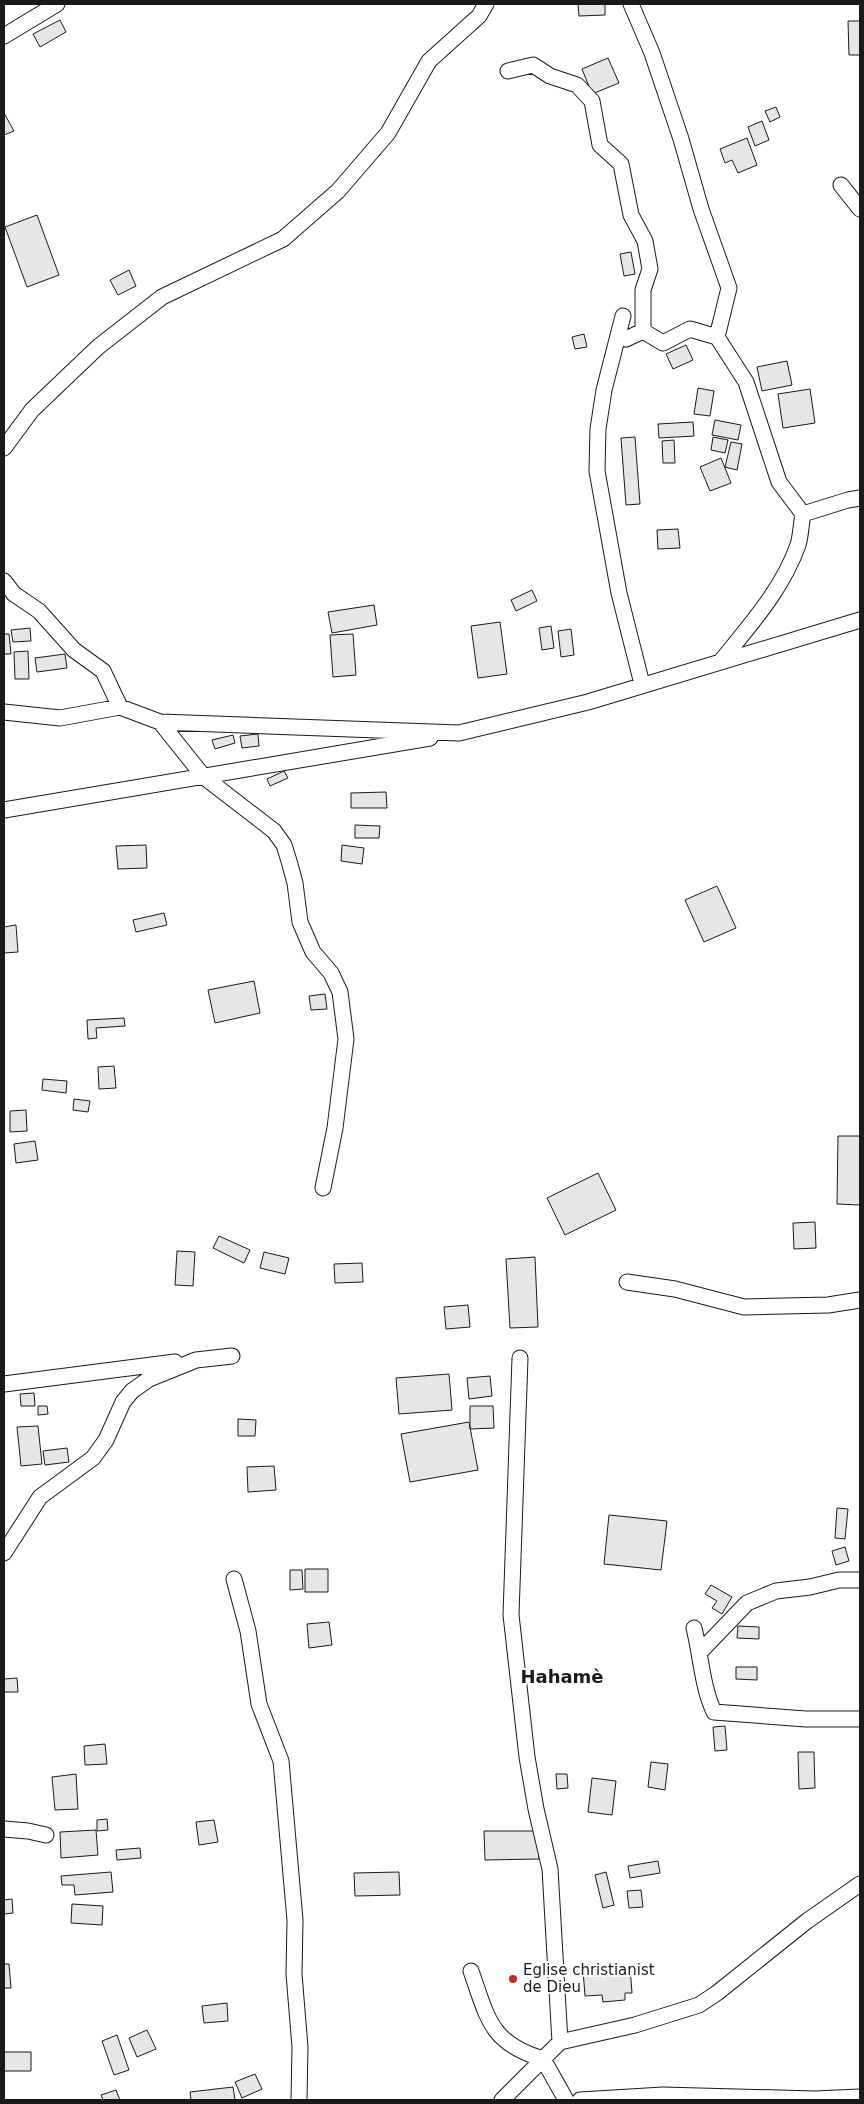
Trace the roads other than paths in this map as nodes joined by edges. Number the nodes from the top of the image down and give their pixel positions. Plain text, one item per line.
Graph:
1 (57, 4) edge
2 (486, 4) edge
3 (632, 4) edge
4 (4, 36) edge
5 (508, 71) dead end
6 (841, 185) dead end
7 (860, 210) edge
8 (623, 316) dead end
9 (643, 331) junction
10 (717, 337) junction
11 (626, 339) dead end
12 (4, 448) edge
13 (860, 498) edge
14 (803, 514) junction
15 (4, 582) edge
16 (860, 620) edge
17 (721, 661) junction
18 (642, 684) junction
19 (120, 707) junction
20 (4, 712) edge
21 (160, 722) junction
22 (459, 733) junction
23 (204, 777) junction
24 (4, 810) edge
25 (322, 1188) dead end
26 (627, 1282) dead end
27 (860, 1300) edge
28 (232, 1356) dead end
29 (520, 1358) dead end
30 (196, 1360) junction
31 (4, 1384) edge
32 (4, 1553) edge
33 (234, 1578) dead end
34 (860, 1580) edge
35 (694, 1628) dead end
36 (700, 1652) junction
37 (860, 1719) edge
38 (4, 1829) edge
39 (46, 1835) dead end
40 (860, 1884) edge
41 (471, 1971) dead end
42 (560, 2042) junction
43 (543, 2059) junction
44 (860, 2097) edge
45 (299, 2100) edge
46 (502, 2100) edge
47 (566, 2100) edge
48 (580, 2100) edge

1 - 4 street
2 - 12 street
3 - 10 street
5 - 9 street
6 - 7 street
8 - 18 street
9 - 10 street
9 - 11 street
10 - 14 street
13 - 14 street
14 - 17 street
15 - 19 street
16 - 17 street
17 - 18 street
18 - 22 street
19 - 20 street
19 - 21 street
21 - 22 street
21 - 23 street
22 - 23 street
23 - 24 street
23 - 25 street
26 - 27 street
28 - 30 street
29 - 42 street
30 - 31 street
30 - 32 street
33 - 45 street
34 - 36 street
35 - 36 street
36 - 37 street
38 - 39 street
40 - 42 street
41 - 43 street
42 - 43 street
43 - 46 street
43 - 47 street
44 - 48 street

